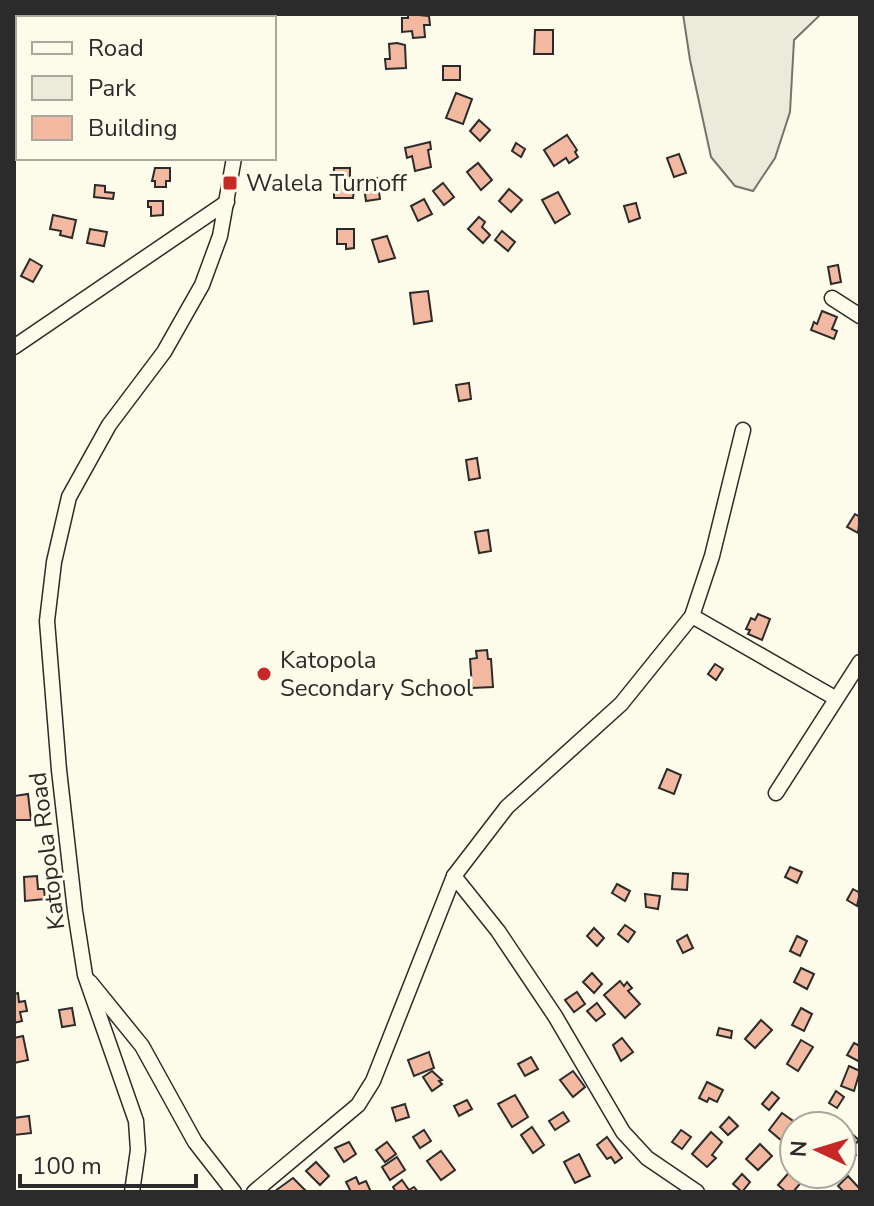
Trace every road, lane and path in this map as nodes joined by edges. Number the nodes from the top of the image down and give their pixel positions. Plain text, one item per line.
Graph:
1 (234, 160) edge
2 (227, 202) junction
3 (832, 298) dead end
4 (860, 316) edge
5 (14, 347) edge
6 (743, 430) dead end
7 (692, 616) junction
8 (860, 662) edge
9 (835, 698) junction
10 (776, 793) dead end
11 (454, 876) junction
12 (85, 975) junction
13 (132, 1192) edge
14 (234, 1192) edge
15 (254, 1192) edge
16 (697, 1192) edge

1 - 2 street, Katopola Road
2 - 5 street
2 - 12 street, Katopola Road
3 - 4 street
6 - 7 street
7 - 9 street
7 - 11 street
8 - 9 street
9 - 10 street
11 - 15 street
11 - 16 street
12 - 13 street, Katopola Road
12 - 14 street

